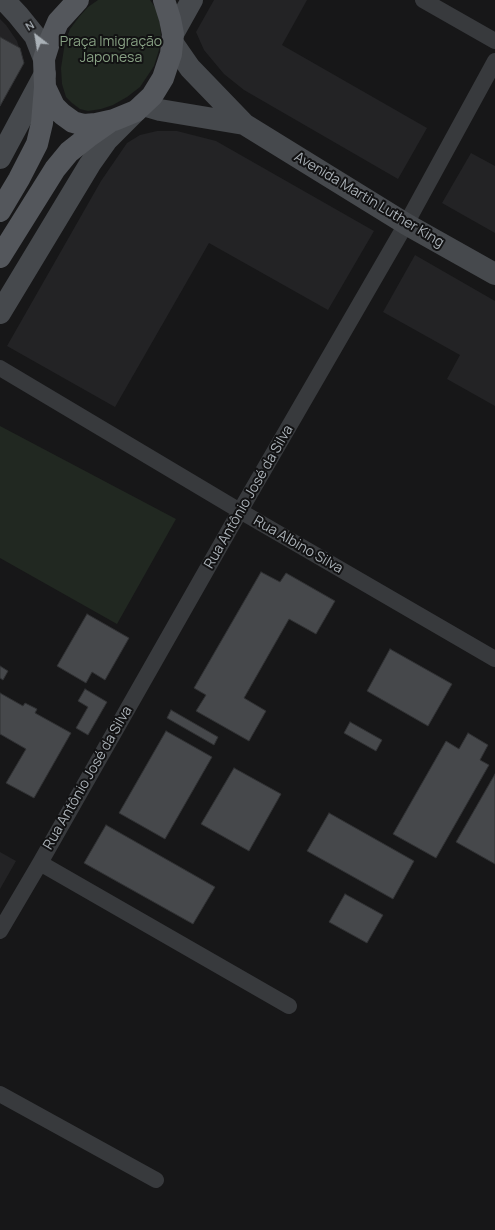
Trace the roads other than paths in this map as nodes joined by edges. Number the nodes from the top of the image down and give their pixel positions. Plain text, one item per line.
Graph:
1 (4, 0) edge
2 (78, 0) edge
3 (192, 0) edge
4 (423, 0) edge
5 (171, 19) edge
6 (495, 41) edge
7 (495, 61) edge
8 (44, 73) junction
9 (139, 108) junction
10 (114, 120) junction
11 (244, 124) junction
12 (0, 158) edge
13 (0, 210) edge
14 (406, 224) junction
15 (0, 257) edge
16 (495, 274) edge
17 (0, 313) edge
18 (0, 368) edge
19 (240, 511) junction
20 (495, 659) edge
21 (40, 863) junction
22 (0, 931) edge
23 (289, 1006) dead end
24 (0, 1094) edge
25 (156, 1180) dead end

1 - 8 main road
2 - 8 main road
3 - 5 main road
4 - 6 street
5 - 9 main road
5 - 11 main road
7 - 14 street, Rua Antônio José da Silva
8 - 10 main road
8 - 12 main road
8 - 13 main road
9 - 10 main road
9 - 11 main road
9 - 17 main road
10 - 15 main road
11 - 14 main road, Avenida Martin Luther King
14 - 16 main road, Avenida Martin Luther King
14 - 19 street, Rua Antônio José da Silva
18 - 19 street, Rua Albino Silva
19 - 20 street, Rua Albino Silva
19 - 21 street, Rua Antônio José da Silva
21 - 22 street, Rua Antônio José da Silva
21 - 23 street
24 - 25 street

